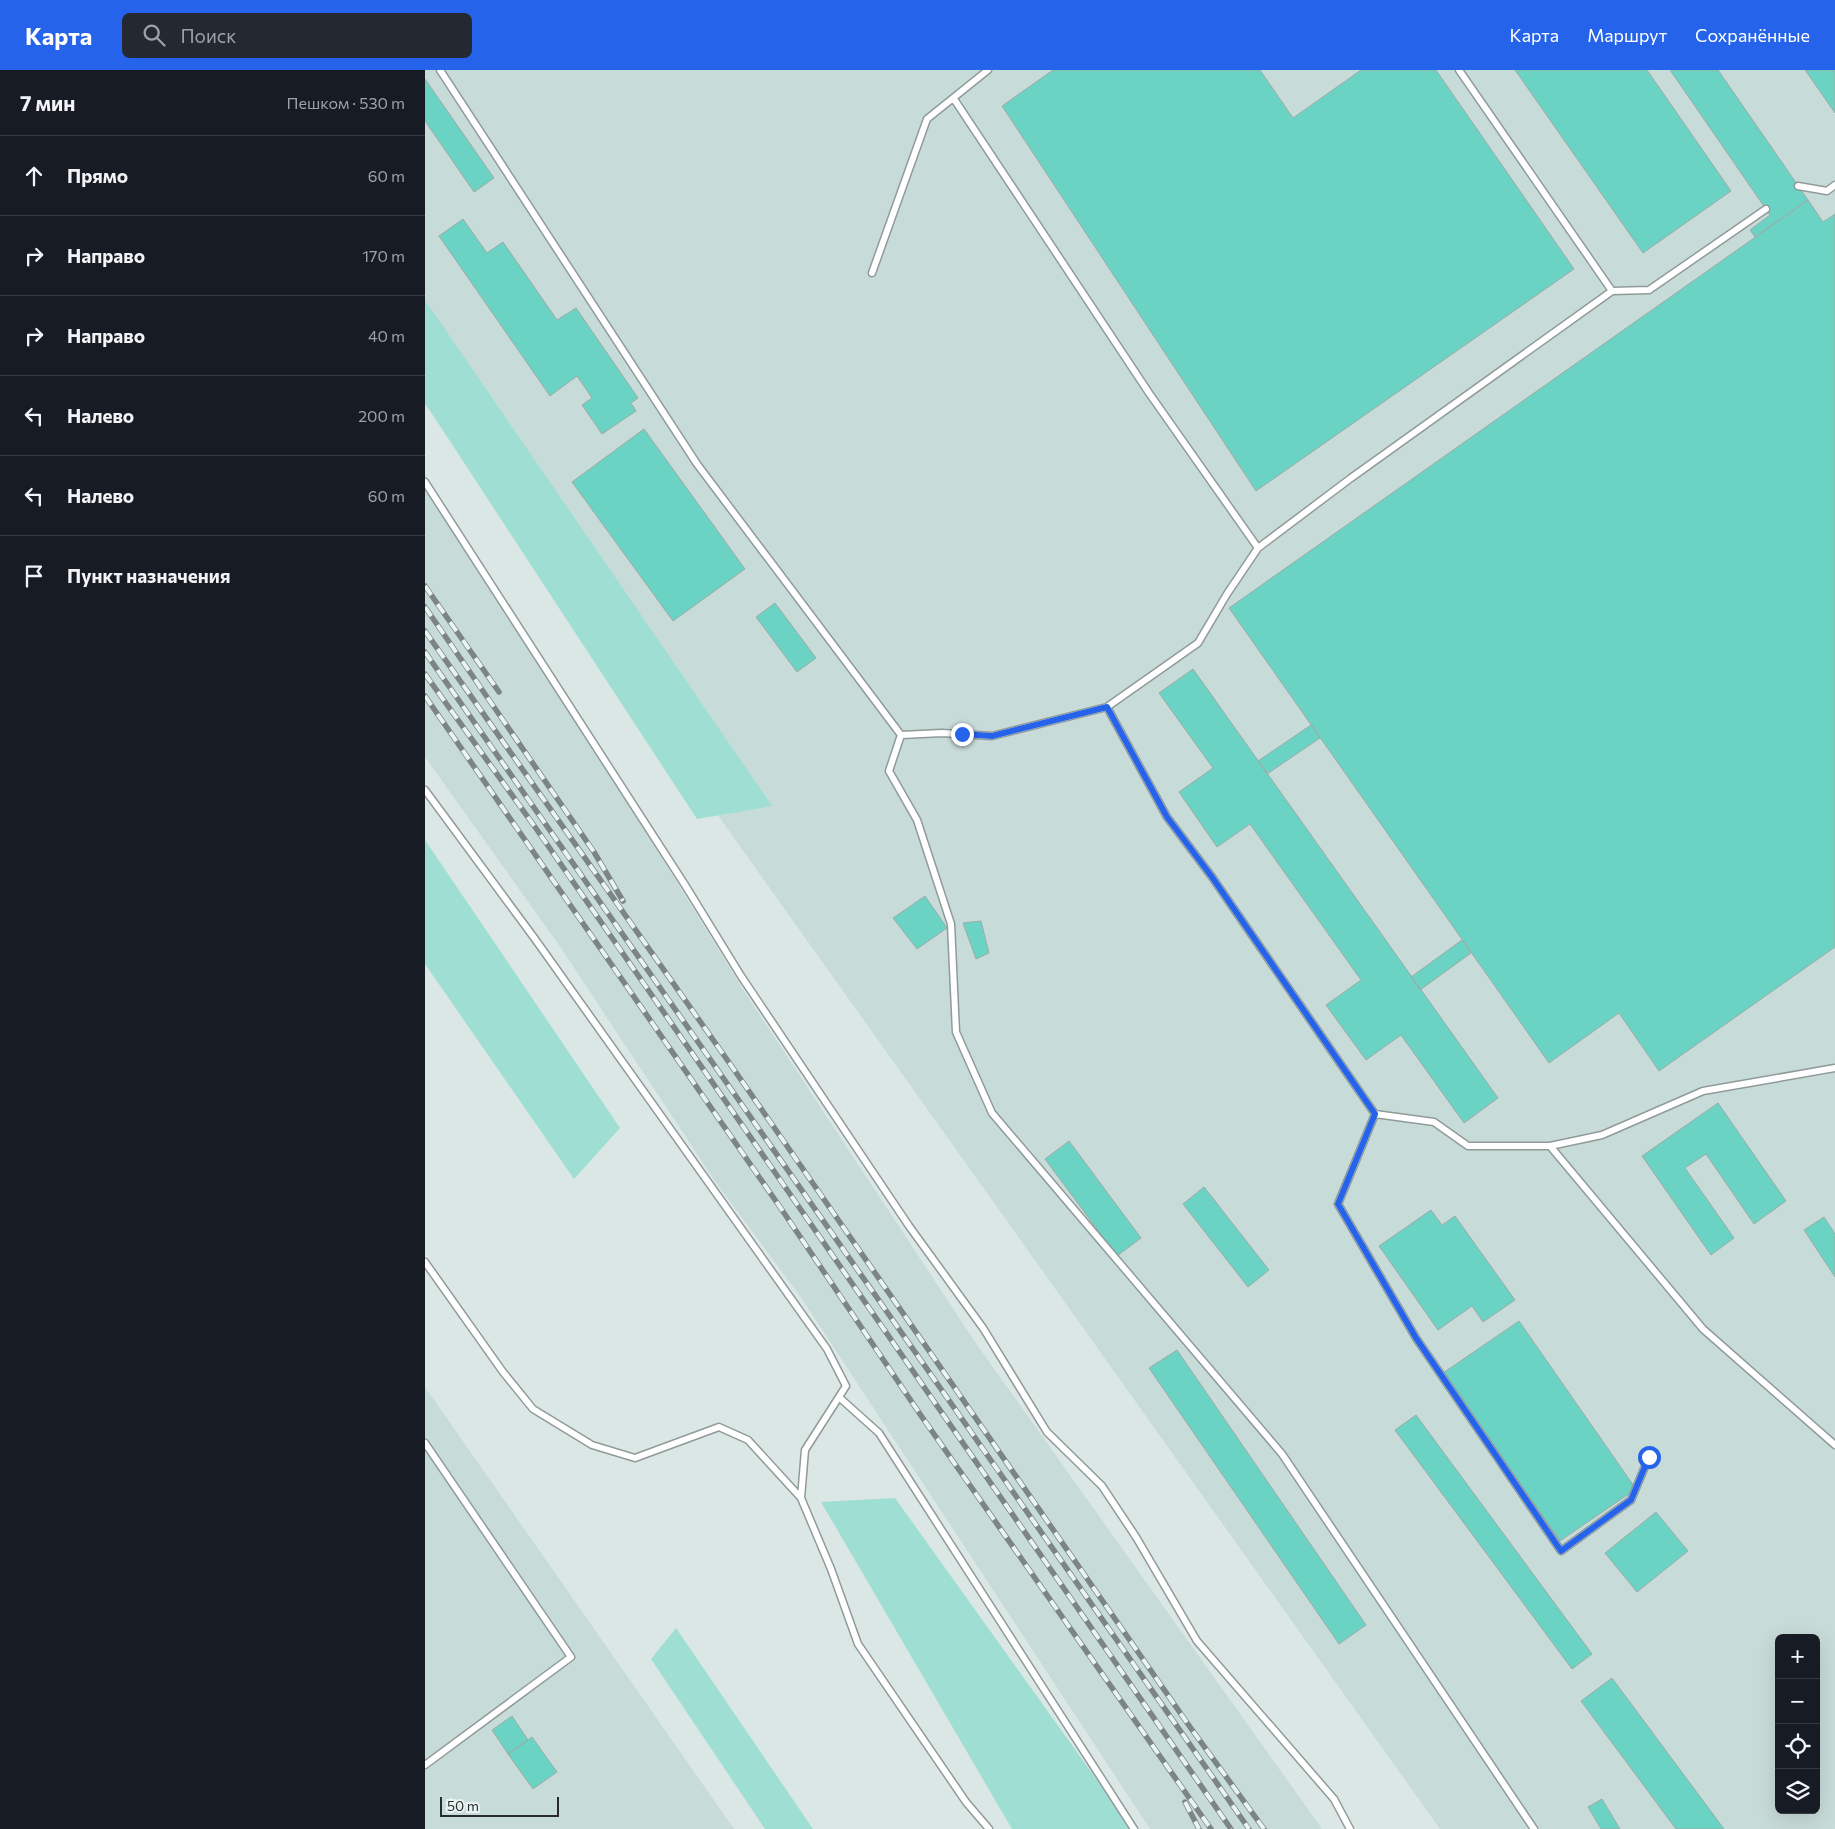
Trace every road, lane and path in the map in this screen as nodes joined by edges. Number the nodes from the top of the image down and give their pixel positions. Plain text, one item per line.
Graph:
1 (440, 70) edge
2 (988, 70) edge
3 (1459, 70) edge
4 (954, 99) junction
5 (1798, 186) dead end
6 (1835, 186) edge
7 (1766, 209) dead end
8 (872, 274) dead end
9 (1612, 291) junction
10 (425, 482) edge
11 (1258, 548) junction
12 (1107, 707) junction
13 (901, 735) junction
14 (425, 790) edge
15 (1834, 1068) edge
16 (1375, 1114) junction
17 (1550, 1146) junction
18 (425, 1262) edge
19 (840, 1398) junction
20 (425, 1443) edge
21 (1835, 1445) edge
22 (1649, 1457) dead end
23 (801, 1498) junction
24 (425, 1765) edge
25 (989, 1829) edge
26 (1134, 1829) edge
27 (1350, 1829) edge
28 (1534, 1829) edge

1 - 13 lane
2 - 4 lane
3 - 9 lane
4 - 8 lane
4 - 11 lane
5 - 6 lane
7 - 9 lane
9 - 11 lane
10 - 27 lane
11 - 12 lane
12 - 13 lane
12 - 16 lane
13 - 28 lane
14 - 19 lane
15 - 17 lane
16 - 17 lane
16 - 22 lane
17 - 21 lane
18 - 23 lane
19 - 23 lane
19 - 26 lane
20 - 24 lane
23 - 25 lane

